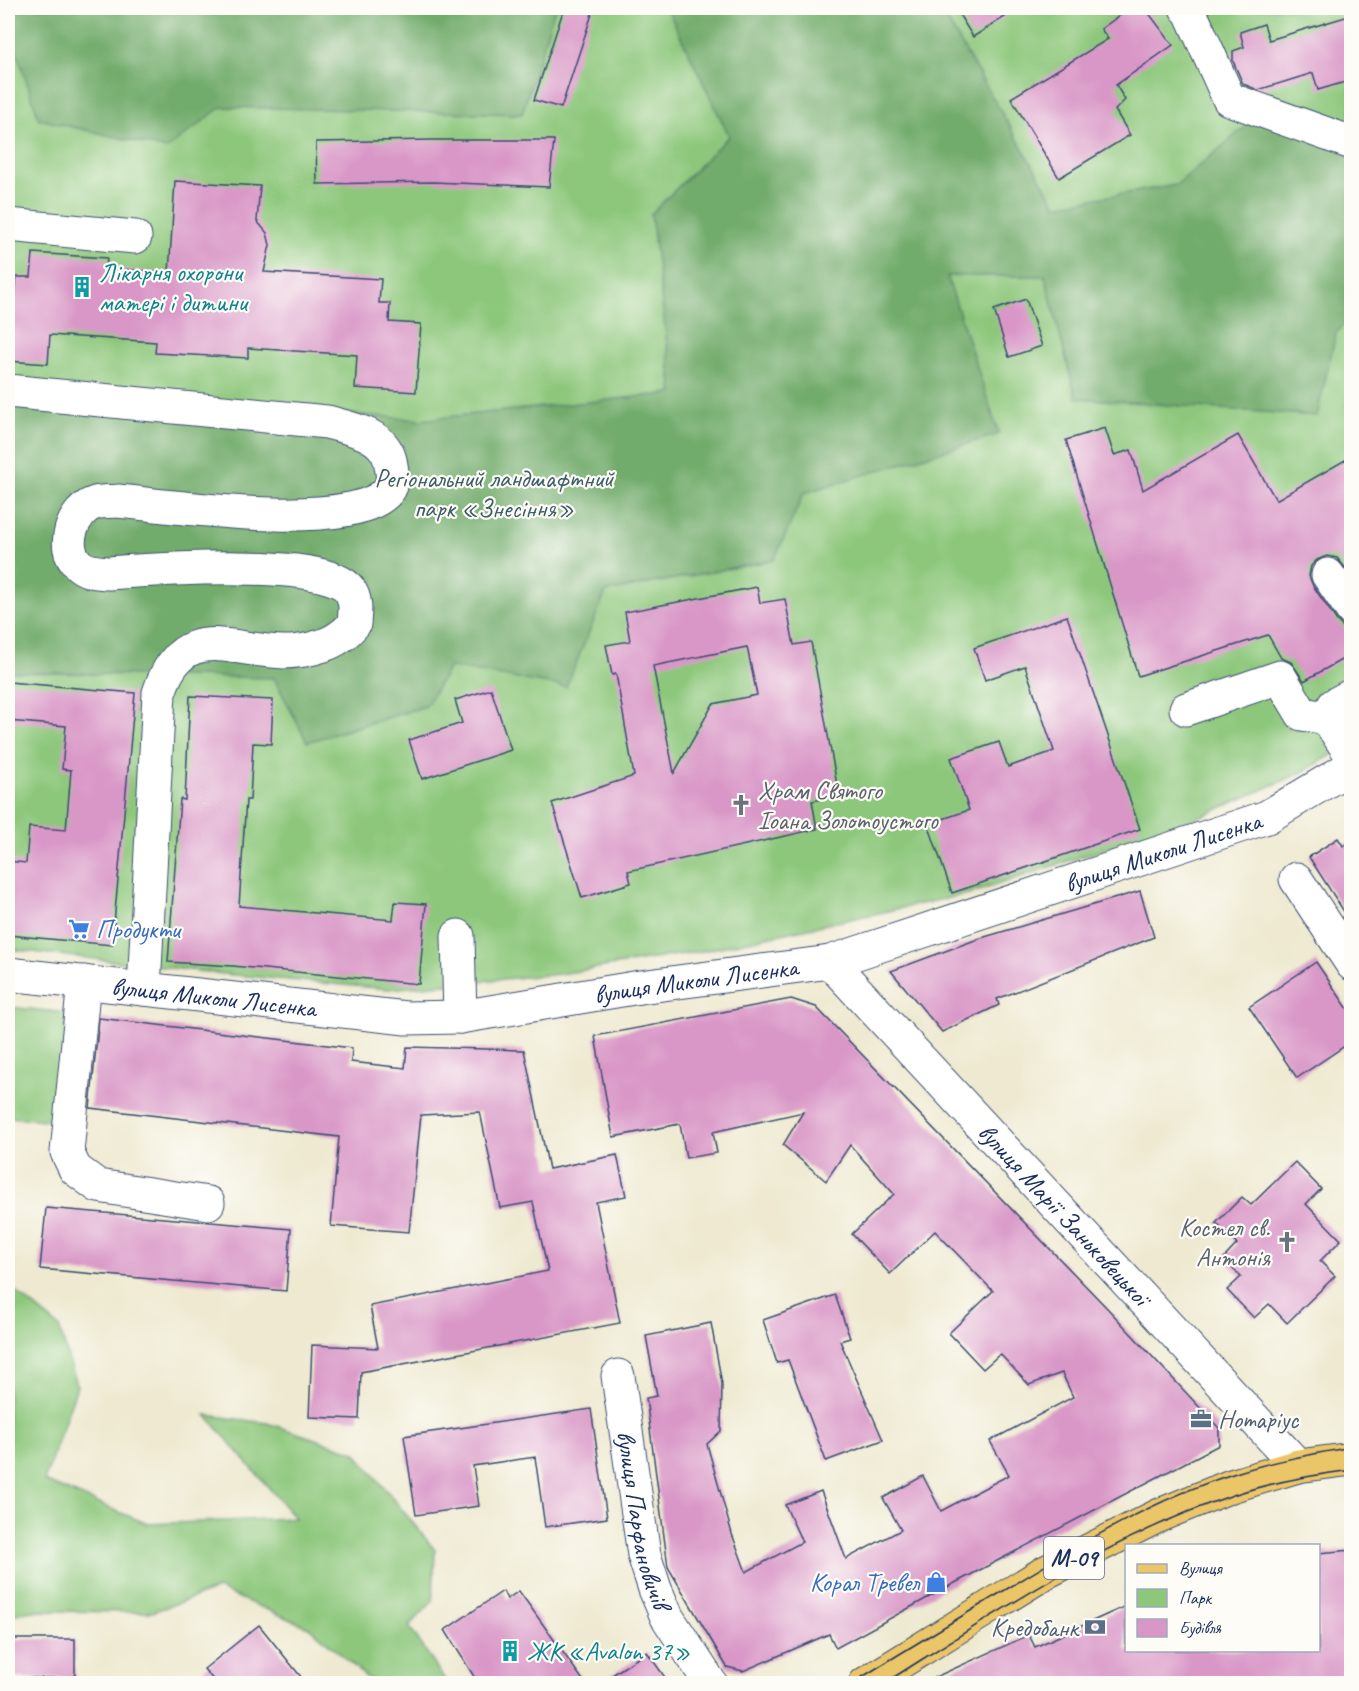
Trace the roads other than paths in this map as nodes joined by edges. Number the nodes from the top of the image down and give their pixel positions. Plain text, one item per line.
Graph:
1 (1186, 8) edge
2 (1352, 143) edge
3 (8, 225) edge
4 (135, 237) dead end
5 (8, 391) edge
6 (1329, 575) dead end
7 (1352, 610) edge
8 (1352, 695) edge
9 (1186, 709) dead end
10 (1327, 718) junction
11 (1352, 756) edge
12 (1352, 766) edge
13 (1296, 879) dead end
14 (458, 936) dead end
15 (830, 962) junction
16 (1352, 964) edge
17 (8, 974) edge
18 (84, 982) junction
19 (144, 989) junction
20 (460, 1017) junction
21 (208, 1203) dead end
22 (618, 1376) dead end
23 (1352, 1459) edge
24 (1298, 1466) junction
25 (711, 1683) edge
26 (865, 1683) edge

1 - 2 street
3 - 4 street
5 - 19 street
6 - 7 street
8 - 10 street
9 - 10 street
10 - 11 street
12 - 15 street, вулиця Миколи Лисенка
13 - 16 street
14 - 20 street
15 - 20 street, вулиця Миколи Лисенка
15 - 24 street, вулиця Марії Заньковецької
17 - 18 street, вулиця Миколи Лисенка
18 - 19 street, вулиця Миколи Лисенка
18 - 21 street
19 - 20 street, вулиця Миколи Лисенка
22 - 25 street, вулиця Парфановичів
23 - 24 main road, М-09
24 - 26 main road, М-09

